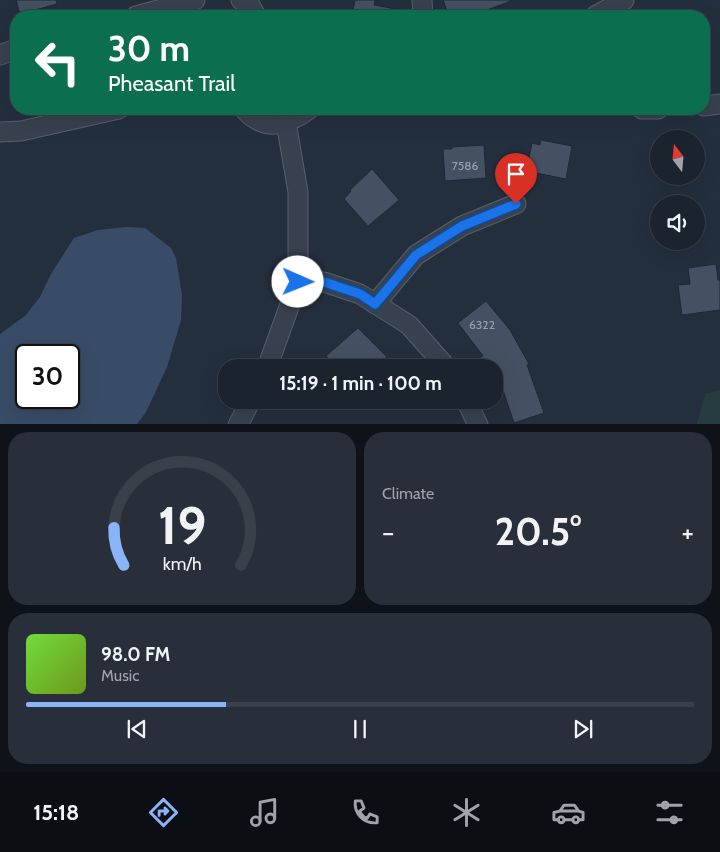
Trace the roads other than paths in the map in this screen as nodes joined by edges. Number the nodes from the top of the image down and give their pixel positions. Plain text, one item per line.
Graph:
1 (195, 0) edge
2 (241, 0) edge
3 (624, 0) edge
4 (158, 10) edge
5 (253, 10) edge
6 (606, 10) edge
7 (92, 115) edge
8 (249, 115) edge
9 (298, 115) edge
10 (286, 122) junction
11 (0, 132) edge
12 (516, 204) dead end
13 (298, 282) junction
14 (375, 304) junction
15 (270, 359) edge
16 (439, 359) edge
17 (246, 409) edge
18 (470, 409) edge
19 (238, 424) edge
20 (478, 424) edge

1 - 4 street
2 - 5 street
3 - 6 street
7 - 11 street
8 - 10 street
9 - 10 street
10 - 13 street
12 - 14 street
13 - 14 street
13 - 15 street
14 - 16 street
17 - 19 street
18 - 20 street

